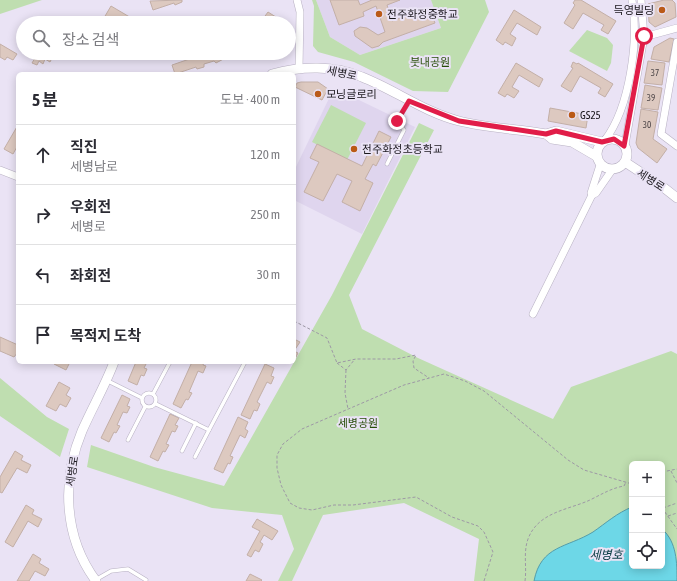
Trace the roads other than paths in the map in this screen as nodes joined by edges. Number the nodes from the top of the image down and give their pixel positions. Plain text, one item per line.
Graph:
1 (297, 0) edge
2 (632, 0) edge
3 (641, 0) edge
4 (677, 28) edge
5 (644, 36) junction
6 (677, 42) edge
7 (299, 69) junction
8 (283, 72) edge
9 (409, 101) junction
10 (546, 134) junction
11 (604, 141) junction
12 (624, 146) junction
13 (677, 146) edge
14 (596, 156) junction
15 (625, 162) junction
16 (387, 164) dead end
17 (600, 164) junction
18 (0, 170) edge
19 (612, 170) junction
20 (16, 176) edge
21 (592, 195) junction
22 (677, 198) edge
23 (533, 314) dead end
24 (113, 364) edge
25 (169, 364) edge
26 (244, 364) edge
27 (107, 380) junction
28 (153, 394) junction
29 (142, 398) junction
30 (156, 404) junction
31 (145, 407) junction
32 (196, 423) junction
33 (209, 430) junction
34 (128, 440) dead end
35 (182, 451) dead end
36 (195, 457) dead end
37 (146, 580) edge
38 (96, 581) edge

1 - 7 street
2 - 11 street
3 - 5 street
4 - 5 street
5 - 12 street
6 - 13 street
7 - 8 street, 세병로
7 - 9 street, 세병로
9 - 10 street, 세병로
9 - 16 lane
10 - 11 street, 세병로
10 - 14 street, 세병로
11 - 12 street, 세병로
11 - 14 street
12 - 15 street, 세병로
14 - 17 street
15 - 19 street, 세병로
15 - 22 street, 세병로
17 - 19 street
17 - 21 street
18 - 20 street
19 - 21 street
21 - 23 street
24 - 27 street, 세병로
25 - 28 lane
26 - 33 lane
27 - 29 lane
27 - 38 street, 세병로
28 - 29 lane
28 - 30 lane
29 - 31 lane
30 - 31 lane
30 - 32 lane
31 - 34 lane
32 - 33 lane
32 - 35 lane
33 - 36 lane
37 - 38 lane

